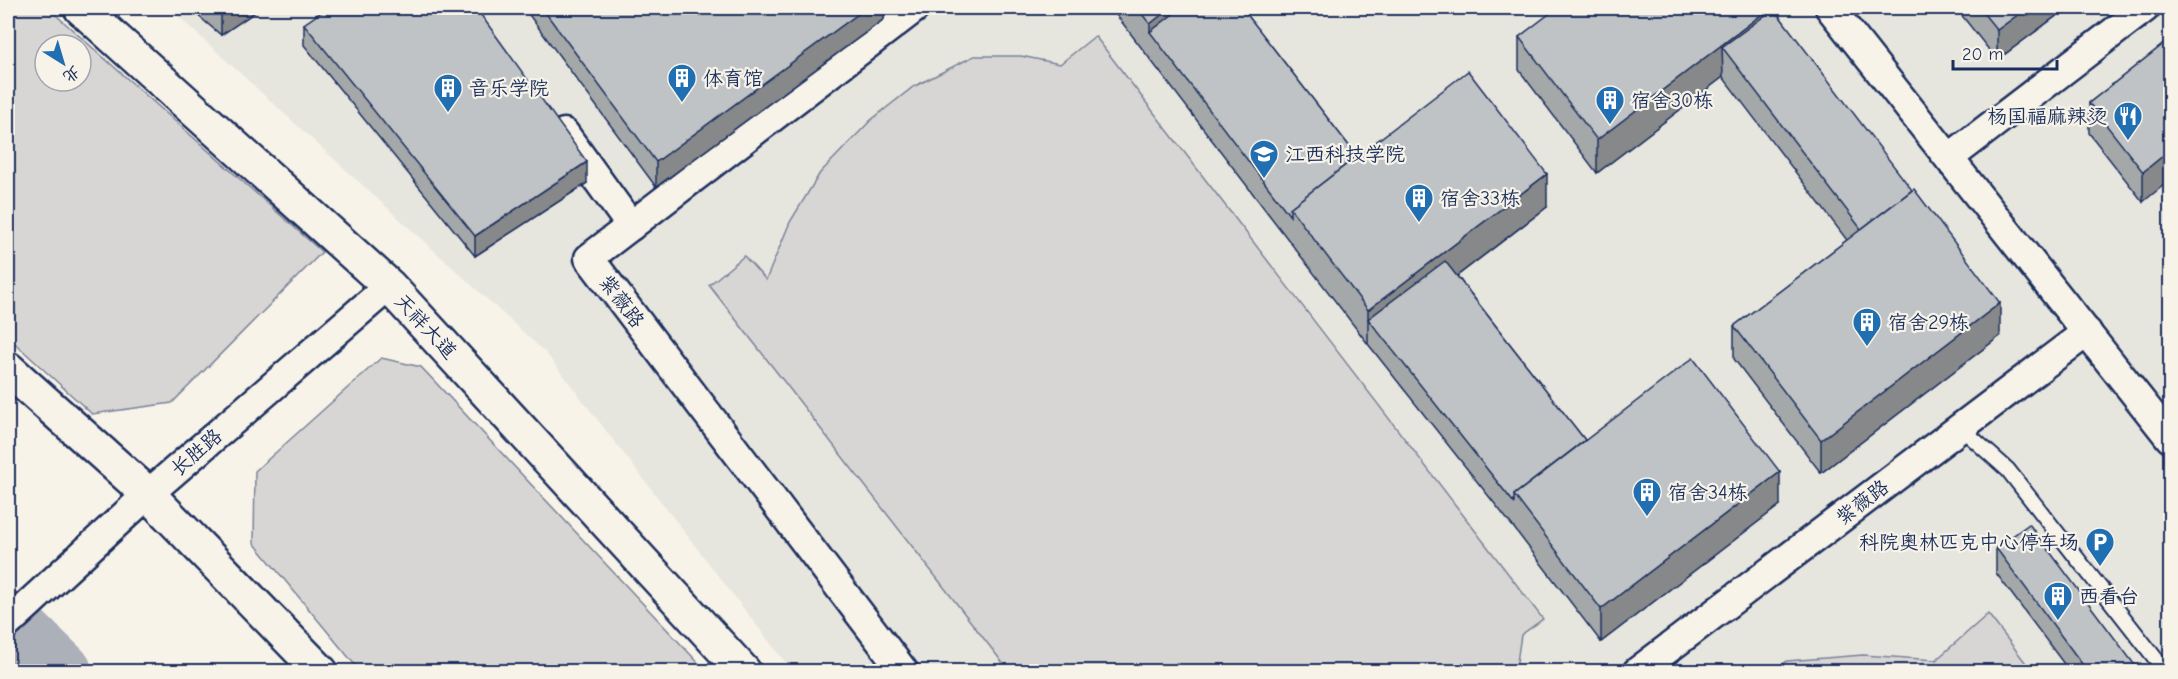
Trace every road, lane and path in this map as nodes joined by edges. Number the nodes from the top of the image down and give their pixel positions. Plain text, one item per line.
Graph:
1 (81, 8) edge
2 (915, 8) edge
3 (1830, 8) edge
4 (2145, 8) edge
5 (549, 112) edge
6 (1948, 158) junction
7 (631, 226) junction
8 (389, 286) junction
9 (2087, 332) junction
10 (8, 369) edge
11 (1960, 428) junction
12 (2170, 438) edge
13 (148, 494) junction
14 (8, 623) edge
15 (321, 672) edge
16 (744, 672) edge
17 (904, 672) edge
18 (1636, 672) edge
19 (2166, 672) edge

1 - 8 main road, 天祥大道
2 - 7 street, 紫薇路
3 - 6 street
4 - 6 street
5 - 7 street
6 - 9 street
7 - 17 street, 紫薇路
8 - 13 street, 长胜路
8 - 16 main road, 天祥大道
9 - 11 street, 紫薇路
9 - 12 street
10 - 13 main road
11 - 18 street, 紫薇路
11 - 19 lane
13 - 14 street, 长胜路
13 - 15 main road

